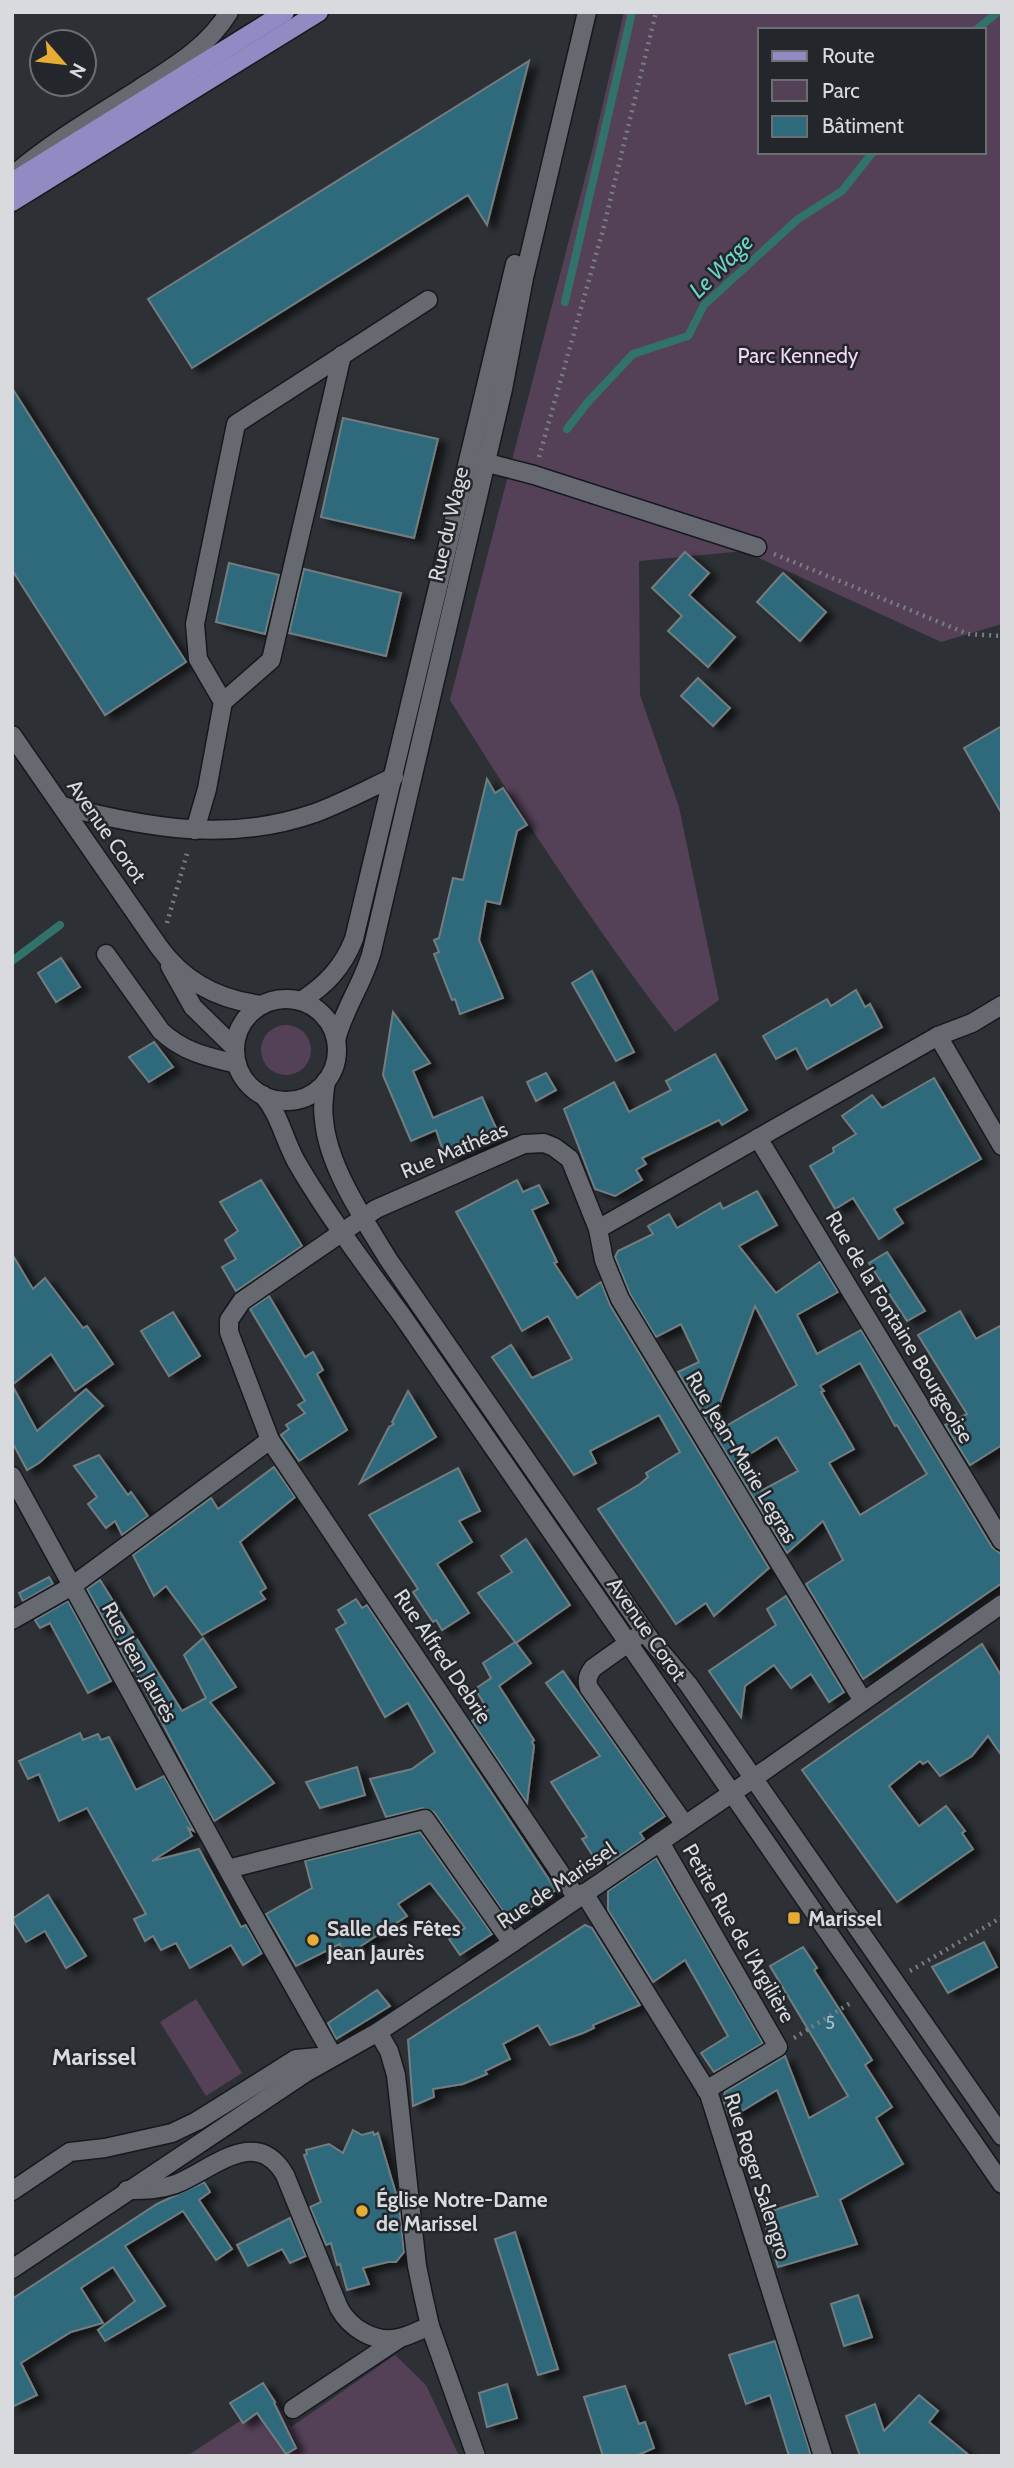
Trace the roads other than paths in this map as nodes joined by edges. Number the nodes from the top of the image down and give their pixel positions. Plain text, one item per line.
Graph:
1 (229, 12) edge
2 (285, 12) edge
3 (319, 12) edge
4 (574, 12) edge
5 (587, 12) edge
6 (12, 176) edge
7 (12, 182) edge
8 (12, 202) edge
9 (428, 300) dead end
10 (342, 355) junction
11 (478, 460) junction
12 (757, 547) road end
13 (223, 702) junction
14 (12, 735) edge
15 (394, 777) junction
16 (62, 806) junction
17 (195, 830) junction
18 (162, 950) junction
19 (106, 954) dead end
20 (301, 1001) junction
21 (262, 1005) junction
22 (1002, 1005) edge
23 (938, 1036) junction
24 (336, 1040) junction
25 (236, 1056) junction
26 (326, 1081) junction
27 (263, 1096) junction
28 (758, 1138) junction
29 (1002, 1146) edge
30 (363, 1218) junction
31 (598, 1229) junction
32 (342, 1234) junction
33 (271, 1440) junction
34 (12, 1476) edge
35 (1002, 1541) edge
36 (72, 1586) junction
37 (1002, 1604) edge
38 (12, 1620) edge
39 (644, 1631) junction
40 (628, 1642) junction
41 (863, 1701) junction
42 (754, 1778) junction
43 (733, 1792) junction
44 (685, 1825) junction
45 (660, 1842) junction
46 (228, 1869) junction
47 (581, 1896) junction
48 (512, 1944) junction
49 (378, 2032) junction
50 (333, 2056) junction
51 (706, 2090) junction
52 (1002, 2136) edge
53 (1002, 2184) edge
54 (127, 2190) junction
55 (12, 2191) edge
56 (12, 2269) edge
57 (430, 2326) junction
58 (400, 2338) junction
59 (293, 2409) dead end
60 (476, 2456) edge
61 (823, 2456) edge

1 - 6 street
2 - 7 main road
3 - 8 main road
4 - 11 street, Rue du Wage
5 - 11 street, Rue du Wage
9 - 10 street
10 - 13 street
10 - 13 street
11 - 12 street
11 - 15 street, Rue du Wage
11 - 24 street, Rue du Wage
13 - 17 street
14 - 16 street, Avenue Corot
15 - 17 street
15 - 20 street, Rue du Wage
16 - 17 street
16 - 18 street, Avenue Corot
18 - 21 street, Avenue Corot
18 - 25 street, Avenue Corot
19 - 25 street
20 - 21 street, Avenue Corot
20 - 24 street
21 - 25 street
22 - 23 street
23 - 28 street
23 - 29 street
24 - 26 street, Avenue Corot
25 - 27 street, Avenue Corot
26 - 27 street
26 - 30 street, Avenue Corot
27 - 32 street, Avenue Corot
28 - 31 street
28 - 35 street, Rue de la Fontaine Bourgeoise
30 - 31 street, Rue Mathéas
30 - 32 street, Rue Mathéas
30 - 39 street, Avenue Corot
31 - 41 street, Rue Jean-Marie Legras
32 - 33 street, Rue Mathéas
32 - 40 street, Avenue Corot
33 - 36 street
33 - 47 street, Rue Alfred Debrie
34 - 36 street, Rue Jean Jaurès
36 - 38 street
36 - 46 street, Rue Jean Jaurès
37 - 41 street, Rue de Marissel
39 - 40 street
39 - 42 street, Avenue Corot
40 - 43 street, Avenue Corot
40 - 44 street
41 - 42 street, Rue de Marissel
42 - 43 street, Rue de Marissel
42 - 52 street, Avenue Corot
43 - 44 street, Rue de Marissel
43 - 53 street, Avenue Corot
44 - 45 street, Rue de Marissel
45 - 47 street, Rue de Marissel
45 - 51 street, Petite Rue de l'Argilière
46 - 48 street
46 - 50 street, Rue Jean Jaurès
47 - 48 street, Rue de Marissel
47 - 51 street, Rue Roger Salengro
48 - 49 street, Rue de Marissel
49 - 50 street, Rue de Marissel
49 - 57 street
50 - 54 street, Rue de Marissel
50 - 55 street
51 - 61 street, Rue Roger Salengro
54 - 56 street, Rue de Marissel
54 - 58 street
57 - 58 street
57 - 60 street
58 - 59 street

